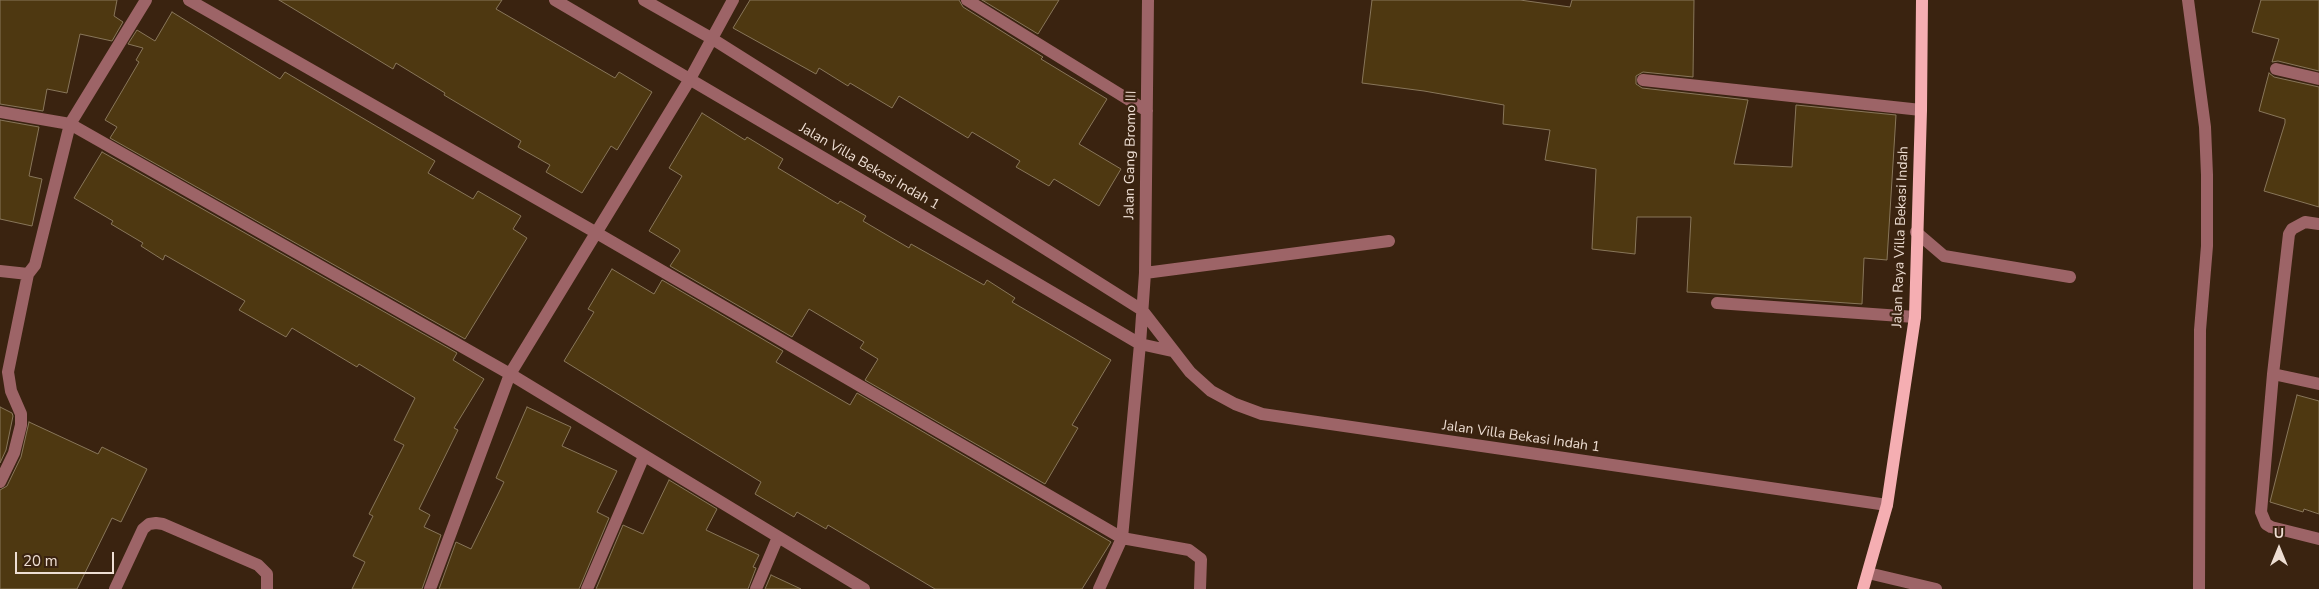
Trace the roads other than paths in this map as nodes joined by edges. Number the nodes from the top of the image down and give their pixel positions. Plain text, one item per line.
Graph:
1 (146, 0) edge
2 (189, 0) edge
3 (555, 0) edge
4 (644, 0) edge
5 (733, 0) edge
6 (967, 0) edge
7 (1148, 0) edge
8 (1922, 0) edge
9 (2188, 0) edge
10 (711, 38) junction
11 (2276, 69) dead end
12 (690, 79) junction
13 (2319, 79) edge
14 (1644, 80) dead end
15 (1921, 110) junction
16 (1147, 111) junction
17 (0, 112) edge
18 (70, 124) junction
19 (2319, 224) edge
20 (596, 232) junction
21 (1916, 232) junction
22 (1389, 241) dead end
23 (0, 271) edge
24 (1145, 273) junction
25 (28, 274) junction
26 (2070, 278) dead end
27 (1717, 303) dead end
28 (1142, 310) junction
29 (1914, 317) junction
30 (1140, 344) junction
31 (1172, 350) junction
32 (510, 374) junction
33 (2273, 374) junction
34 (2319, 384) edge
35 (644, 456) junction
36 (0, 482) edge
37 (1887, 505) junction
38 (778, 537) junction
39 (1122, 538) junction
40 (2319, 538) edge
41 (1868, 573) junction
42 (115, 589) edge
43 (267, 589) edge
44 (430, 589) edge
45 (587, 589) edge
46 (756, 589) edge
47 (864, 589) edge
48 (1099, 589) edge
49 (1200, 589) edge
50 (1862, 589) edge
51 (1936, 589) edge
52 (2199, 589) edge

1 - 18 street
2 - 20 street
3 - 12 street, Jalan Villa Bekasi Indah 1
4 - 10 street, Jalan Villa Bekasi Indah 1
5 - 10 street
6 - 16 street
7 - 16 street, Jalan Gang Bromo III
8 - 15 main road, Jalan Raya Villa Bekasi Indah
9 - 52 street
10 - 12 street
10 - 28 street, Jalan Villa Bekasi Indah 1
11 - 13 street
12 - 20 street
12 - 30 street, Jalan Villa Bekasi Indah 1
14 - 15 street
15 - 21 main road, Jalan Raya Villa Bekasi Indah
16 - 24 street, Jalan Gang Bromo III
17 - 18 street
18 - 25 street
18 - 32 street
19 - 33 street
20 - 32 street
20 - 39 street
21 - 26 street
21 - 29 main road, Jalan Raya Villa Bekasi Indah
22 - 24 street
23 - 25 street
24 - 28 street, Jalan Gang Bromo III
25 - 36 street
27 - 29 street
28 - 30 street, Jalan Gang Bromo III
28 - 31 street, Jalan Villa Bekasi Indah 1
29 - 37 main road, Jalan Raya Villa Bekasi Indah
30 - 31 street, Jalan Villa Bekasi Indah 1
30 - 39 street, Jalan Gang Bromo III
31 - 37 street, Jalan Villa Bekasi Indah 1
32 - 35 street
32 - 44 street
33 - 34 street
33 - 40 street
35 - 38 street
35 - 45 street
37 - 41 main road, Jalan Raya Villa Bekasi Indah
38 - 46 street
38 - 47 street
39 - 48 street, Jalan Gang Bromo III
39 - 49 street
41 - 50 main road, Jalan Raya Villa Bekasi Indah
41 - 51 street
42 - 43 street

